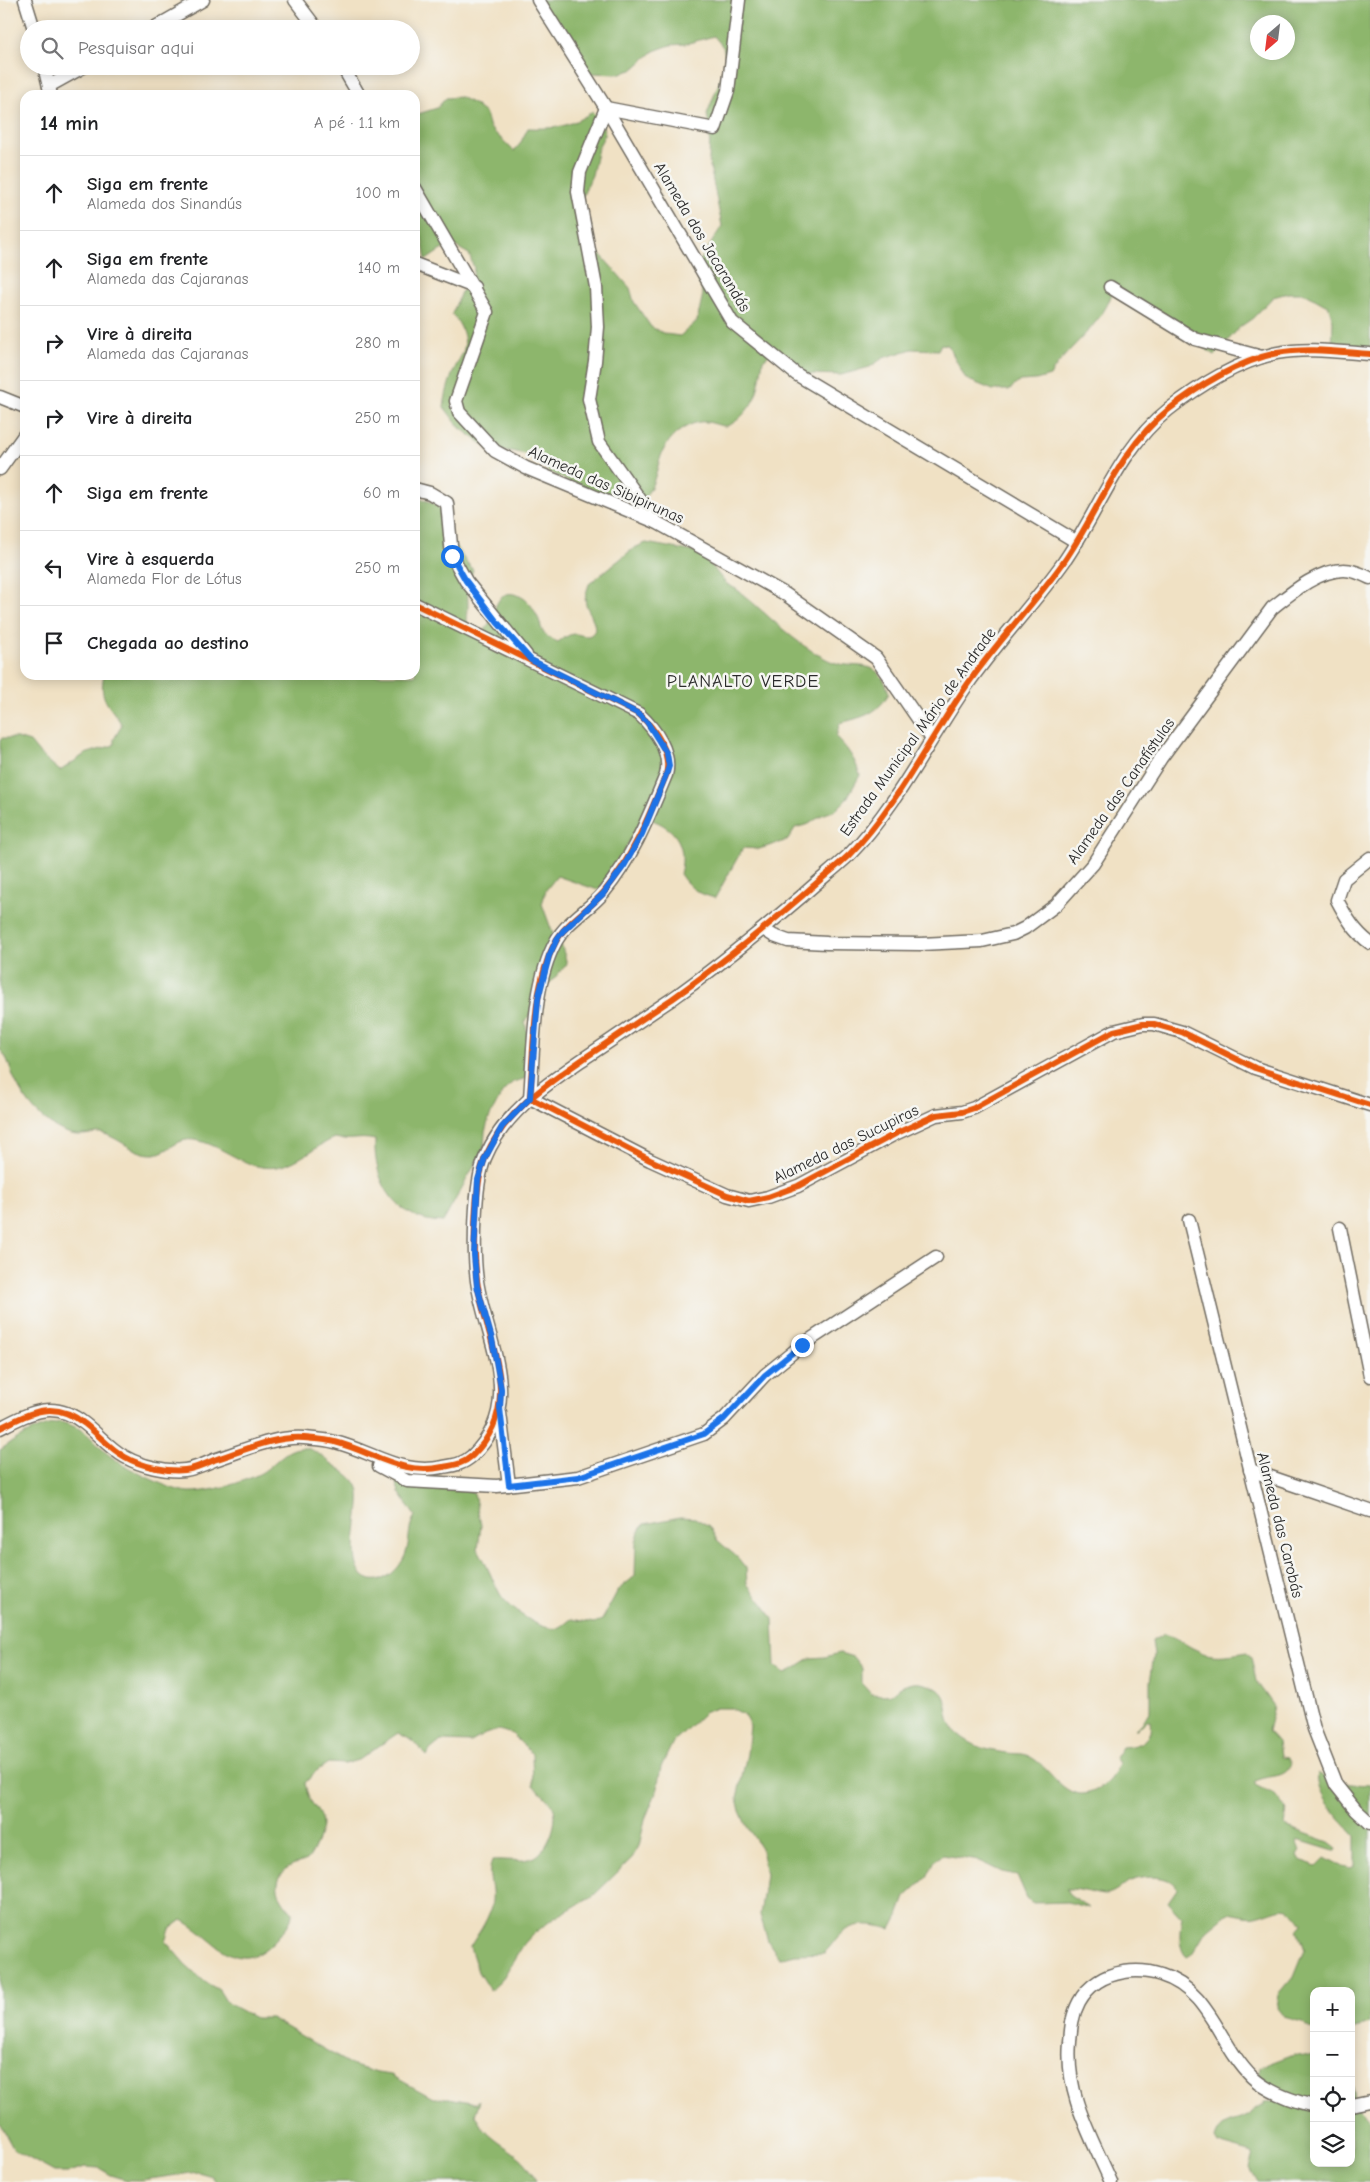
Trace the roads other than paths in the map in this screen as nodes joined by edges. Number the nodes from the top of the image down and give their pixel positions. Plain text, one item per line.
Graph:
1 (25, 0) edge
2 (203, 0) edge
3 (295, 0) edge
4 (538, 0) edge
5 (739, 0) edge
6 (31, 20) edge
7 (168, 20) edge
8 (310, 20) edge
9 (46, 75) edge
10 (72, 75) edge
11 (347, 75) edge
12 (50, 90) edge
13 (51, 90) edge
14 (356, 90) edge
15 (606, 108) junction
16 (420, 196) edge
17 (420, 266) edge
18 (474, 287) junction
19 (1110, 287) dead end
20 (1370, 354) edge
21 (1262, 357) junction
22 (0, 397) edge
23 (20, 405) edge
24 (20, 441) edge
25 (0, 469) edge
26 (420, 490) edge
27 (656, 522) junction
28 (1077, 542) junction
29 (1370, 578) edge
30 (420, 606) edge
31 (531, 660) junction
32 (932, 739) junction
33 (1370, 858) edge
34 (763, 929) junction
35 (1370, 943) edge
36 (530, 1098) junction
37 (1370, 1105) edge
38 (1189, 1220) dead end
39 (1340, 1228) dead end
40 (936, 1257) dead end
41 (1370, 1376) edge
42 (500, 1408) junction
43 (0, 1428) edge
44 (354, 1449) junction
45 (1250, 1470) junction
46 (509, 1485) junction
47 (1370, 1511) edge
48 (1370, 1823) edge
49 (1370, 2101) edge
50 (1310, 2104) edge
51 (1355, 2104) edge
52 (1111, 2182) edge

1 - 6 street
2 - 7 street
3 - 8 street
4 - 15 street, Alameda dos Jacarandás
5 - 15 street
9 - 12 street
10 - 13 street
11 - 14 street
15 - 27 street
15 - 28 street, Alameda dos Jacarandás
16 - 18 street, Alameda das Sibipirunas
17 - 18 street
18 - 27 street, Alameda das Sibipirunas
19 - 21 street
20 - 21 street, Estrada Municipal Mário de Andrade
21 - 28 street, Estrada Municipal Mário de Andrade
22 - 23 street
24 - 25 street
26 - 31 street
27 - 32 street, Alameda das Sibipirunas
28 - 32 street, Estrada Municipal Mário de Andrade
29 - 34 street, Alameda das Canafístulas
30 - 31 street
31 - 36 street
32 - 34 street, Estrada Municipal Mário de Andrade
33 - 35 street
34 - 36 street, Estrada Municipal Mário de Andrade
36 - 37 street, Alameda das Sucupiras
36 - 42 street, Estrada Municipal Mário de Andrade
38 - 45 street, Alameda das Carobás
39 - 41 street
40 - 46 street
42 - 44 street, Estrada Municipal Mário de Andrade
42 - 46 street
43 - 44 street, Estrada Municipal Mário de Andrade
44 - 46 street
45 - 47 street
45 - 48 street, Alameda das Carobás
49 - 51 street
50 - 52 street

